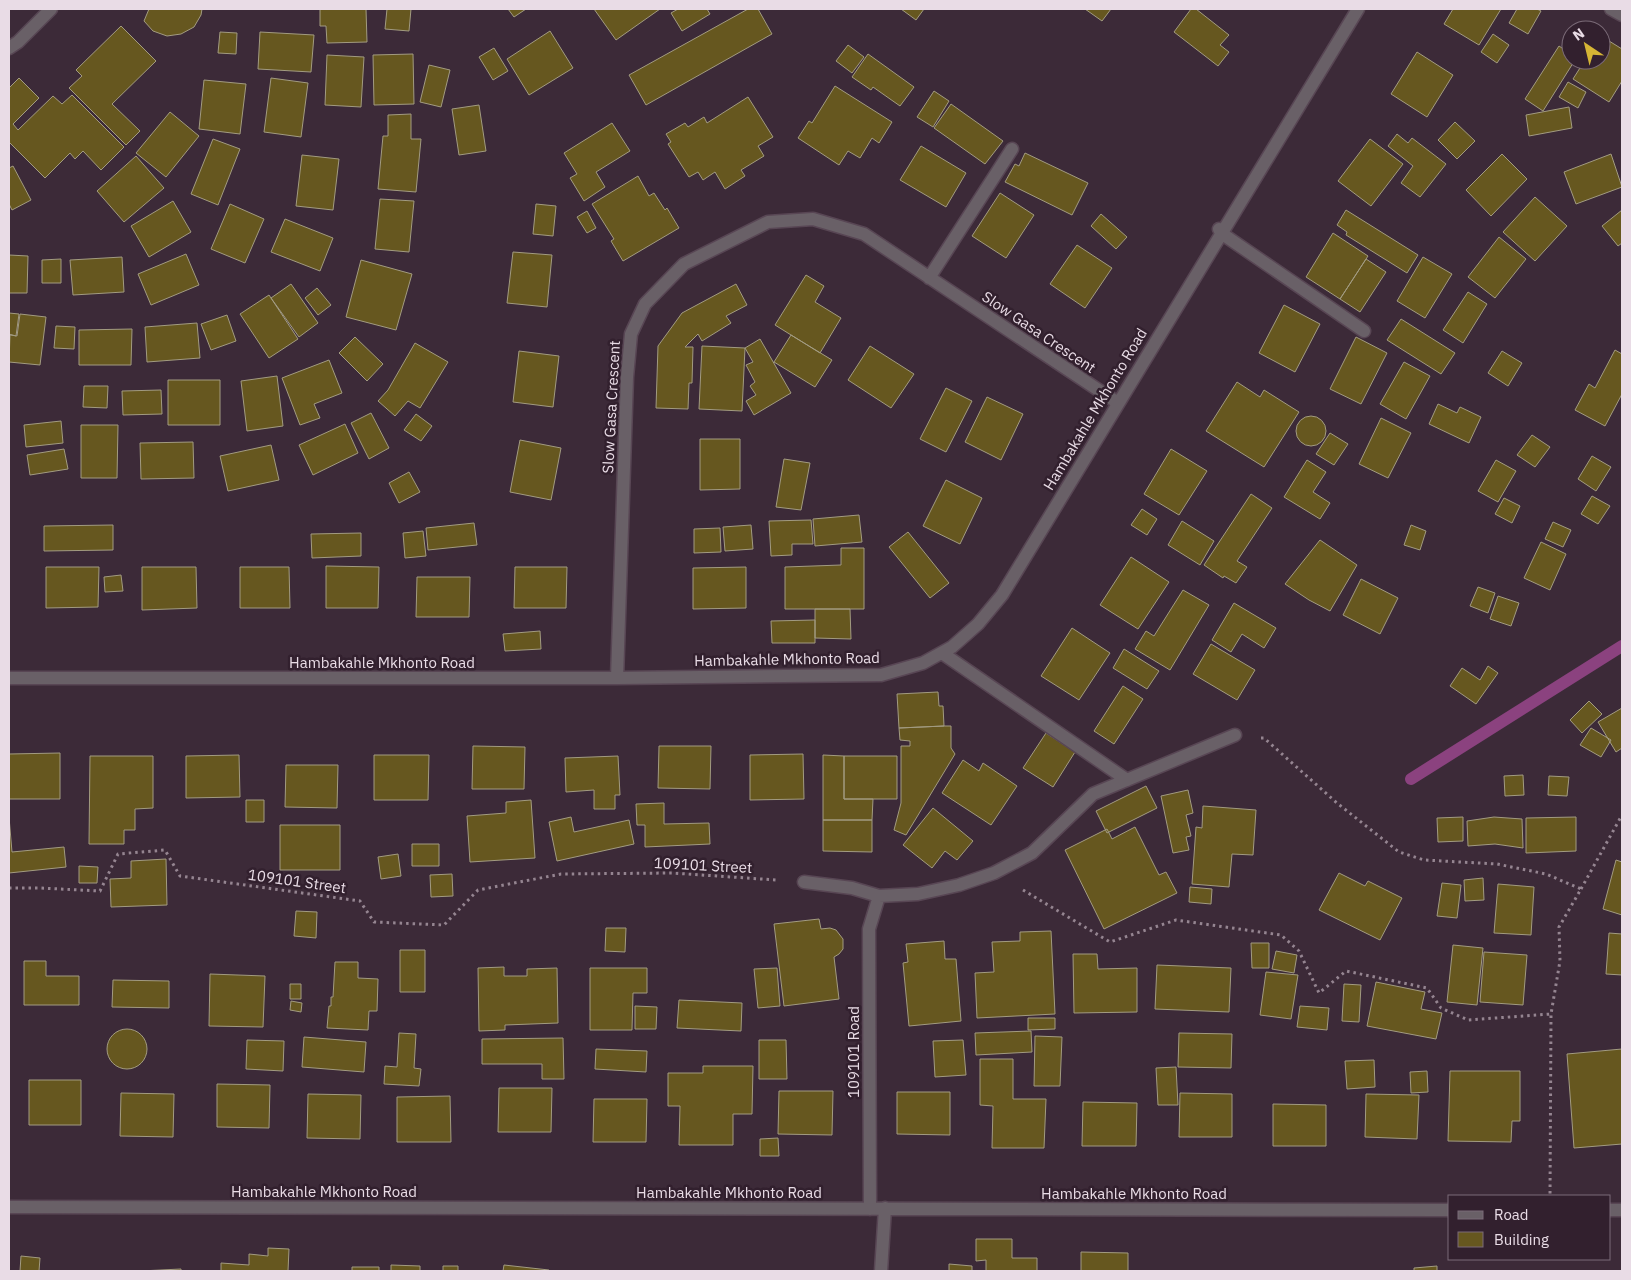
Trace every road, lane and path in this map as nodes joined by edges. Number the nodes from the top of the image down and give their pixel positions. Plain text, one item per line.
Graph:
1 (50, 9) edge
2 (1358, 9) edge
3 (1611, 9) edge
4 (1622, 15) edge
5 (9, 48) edge
6 (1012, 149) dead end
7 (1220, 231) junction
8 (929, 278) junction
9 (1364, 331) dead end
10 (1118, 403) junction
11 (942, 653) junction
12 (9, 678) edge
13 (617, 678) junction
14 (1235, 735) joint
15 (1126, 780) junction
16 (1622, 815) edge
17 (994, 873) junction
18 (804, 882) joint
19 (9, 888) edge
20 (1581, 890) junction
21 (879, 896) junction
22 (1551, 1014) junction
23 (1550, 1195) edge
24 (9, 1207) edge
25 (870, 1208) junction
26 (885, 1208) junction
27 (1448, 1210) edge
28 (881, 1271) edge

1 - 5 street
2 - 7 street, Hambakahle Mkhonto Road
3 - 4 street
6 - 8 street
7 - 9 street
7 - 10 street, Hambakahle Mkhonto Road
8 - 10 street, Slow Gasa Crescent
8 - 13 street, Slow Gasa Crescent
10 - 11 street, Hambakahle Mkhonto Road
11 - 13 street, Hambakahle Mkhonto Road
11 - 15 street
12 - 13 street, Hambakahle Mkhonto Road
14 - 15 street
14 - 20 path
15 - 17 street
16 - 20 path
17 - 21 street
17 - 22 path
18 - 19 path, 109101 Street
18 - 21 street
20 - 22 path
21 - 25 street, 109101 Road
22 - 23 path
24 - 25 street, Hambakahle Mkhonto Road
25 - 26 street, Hambakahle Mkhonto Road
26 - 27 street, Hambakahle Mkhonto Road
26 - 28 street

